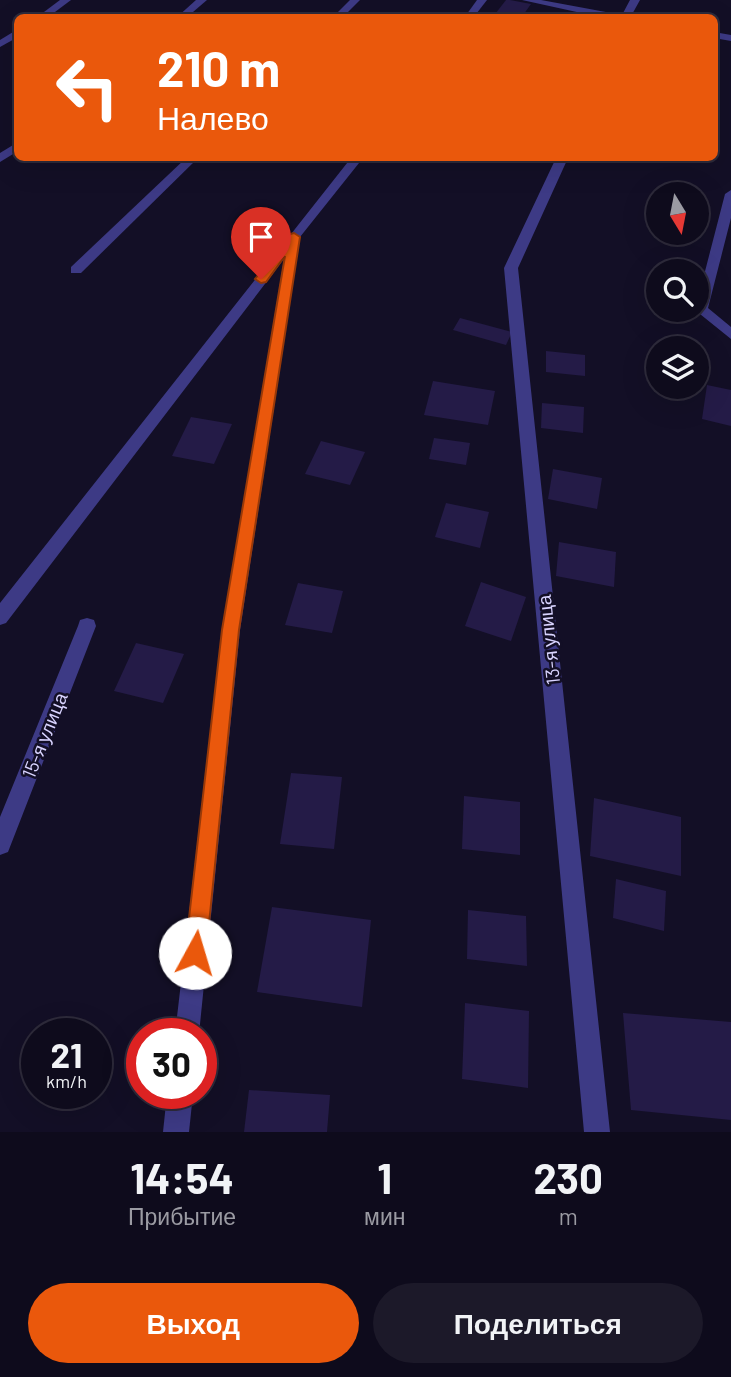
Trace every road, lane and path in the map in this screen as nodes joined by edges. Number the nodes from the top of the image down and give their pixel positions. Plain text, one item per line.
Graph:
1 (66, 0) edge
2 (202, 0) edge
3 (355, 0) edge
4 (482, 0) edge
5 (527, 0) edge
6 (46, 14) edge
7 (185, 14) edge
8 (340, 14) edge
9 (471, 14) edge
10 (602, 14) edge
11 (14, 148) edge
12 (0, 159) edge
13 (189, 161) edge
14 (355, 161) edge
15 (561, 161) edge
16 (731, 194) edge
17 (294, 237) junction
18 (76, 270) dead end
19 (731, 334) edge
20 (0, 617) edge
21 (87, 626) dead end
22 (0, 844) edge
23 (189, 1018) edge
24 (178, 1109) edge
25 (176, 1132) edge
26 (597, 1132) edge

1 - 6 street
2 - 7 street
3 - 8 street
4 - 9 street
5 - 10 street
11 - 12 street
13 - 18 street
14 - 17 street
15 - 26 street, 13-я улица
16 - 19 street
17 - 20 street
17 - 23 street
21 - 22 street, 15-я улица
24 - 25 street

